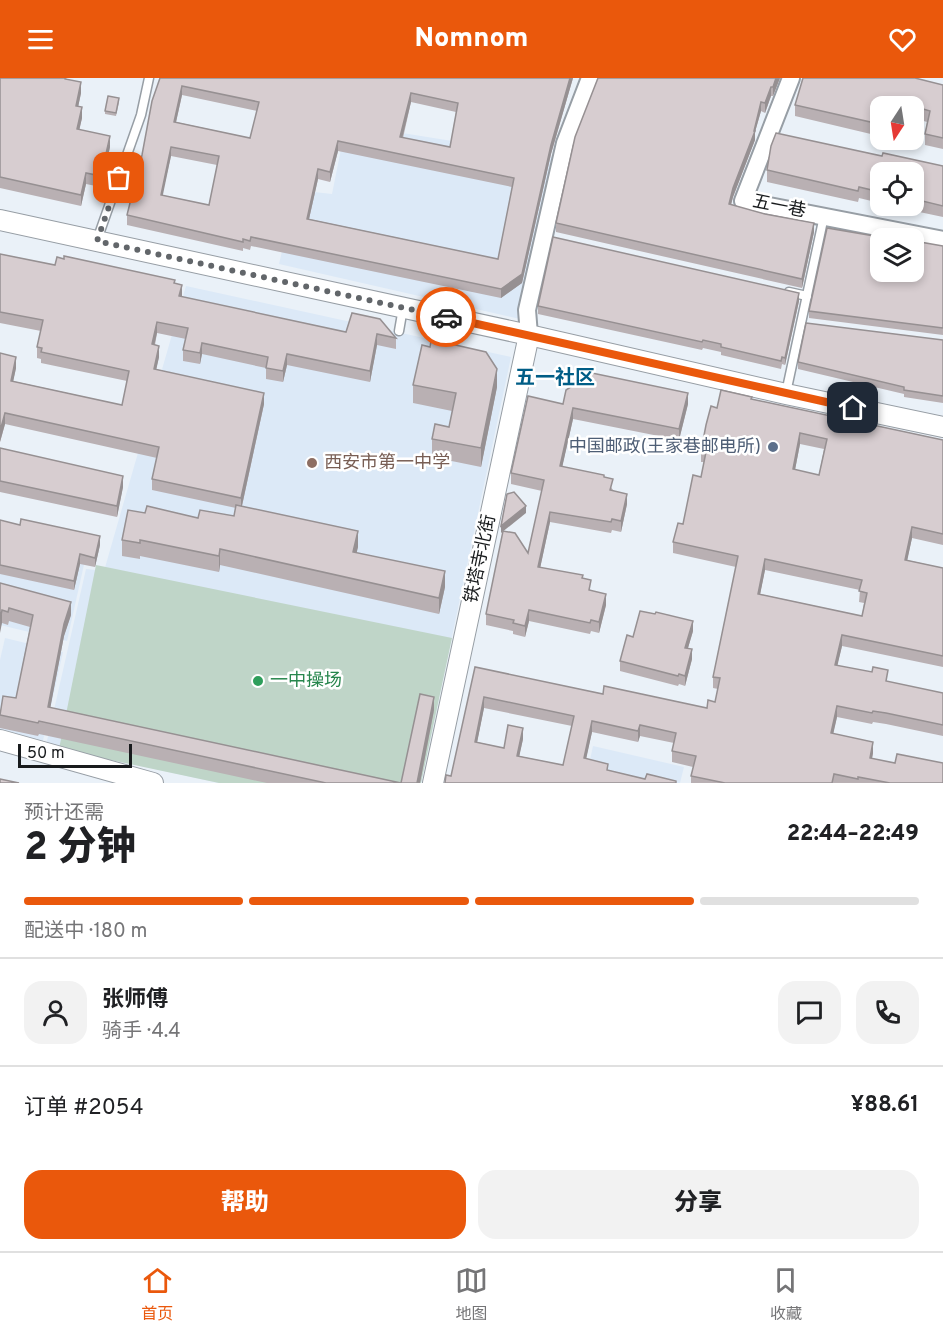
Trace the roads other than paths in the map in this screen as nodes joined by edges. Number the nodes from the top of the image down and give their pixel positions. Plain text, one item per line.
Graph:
1 (149, 78) edge
2 (590, 78) edge
3 (791, 78) edge
4 (824, 216) junction
5 (0, 220) edge
6 (943, 240) edge
7 (97, 241) junction
8 (784, 291) edge
9 (807, 296) junction
10 (404, 308) junction
11 (801, 323) junction
12 (813, 325) edge
13 (399, 331) dead end
14 (529, 334) junction
15 (786, 394) junction
16 (943, 427) edge
17 (0, 740) edge
18 (153, 783) edge
19 (433, 783) edge

1 - 7 lane
2 - 14 street
3 - 4 street, 五一巷
4 - 6 street, 五一巷
4 - 9 lane
5 - 7 street
7 - 10 street
8 - 9 lane
9 - 11 lane
10 - 13 lane
10 - 14 street
11 - 12 lane
11 - 15 lane
14 - 15 street
14 - 19 street, 铁塔寺北街
15 - 16 street
17 - 18 street

